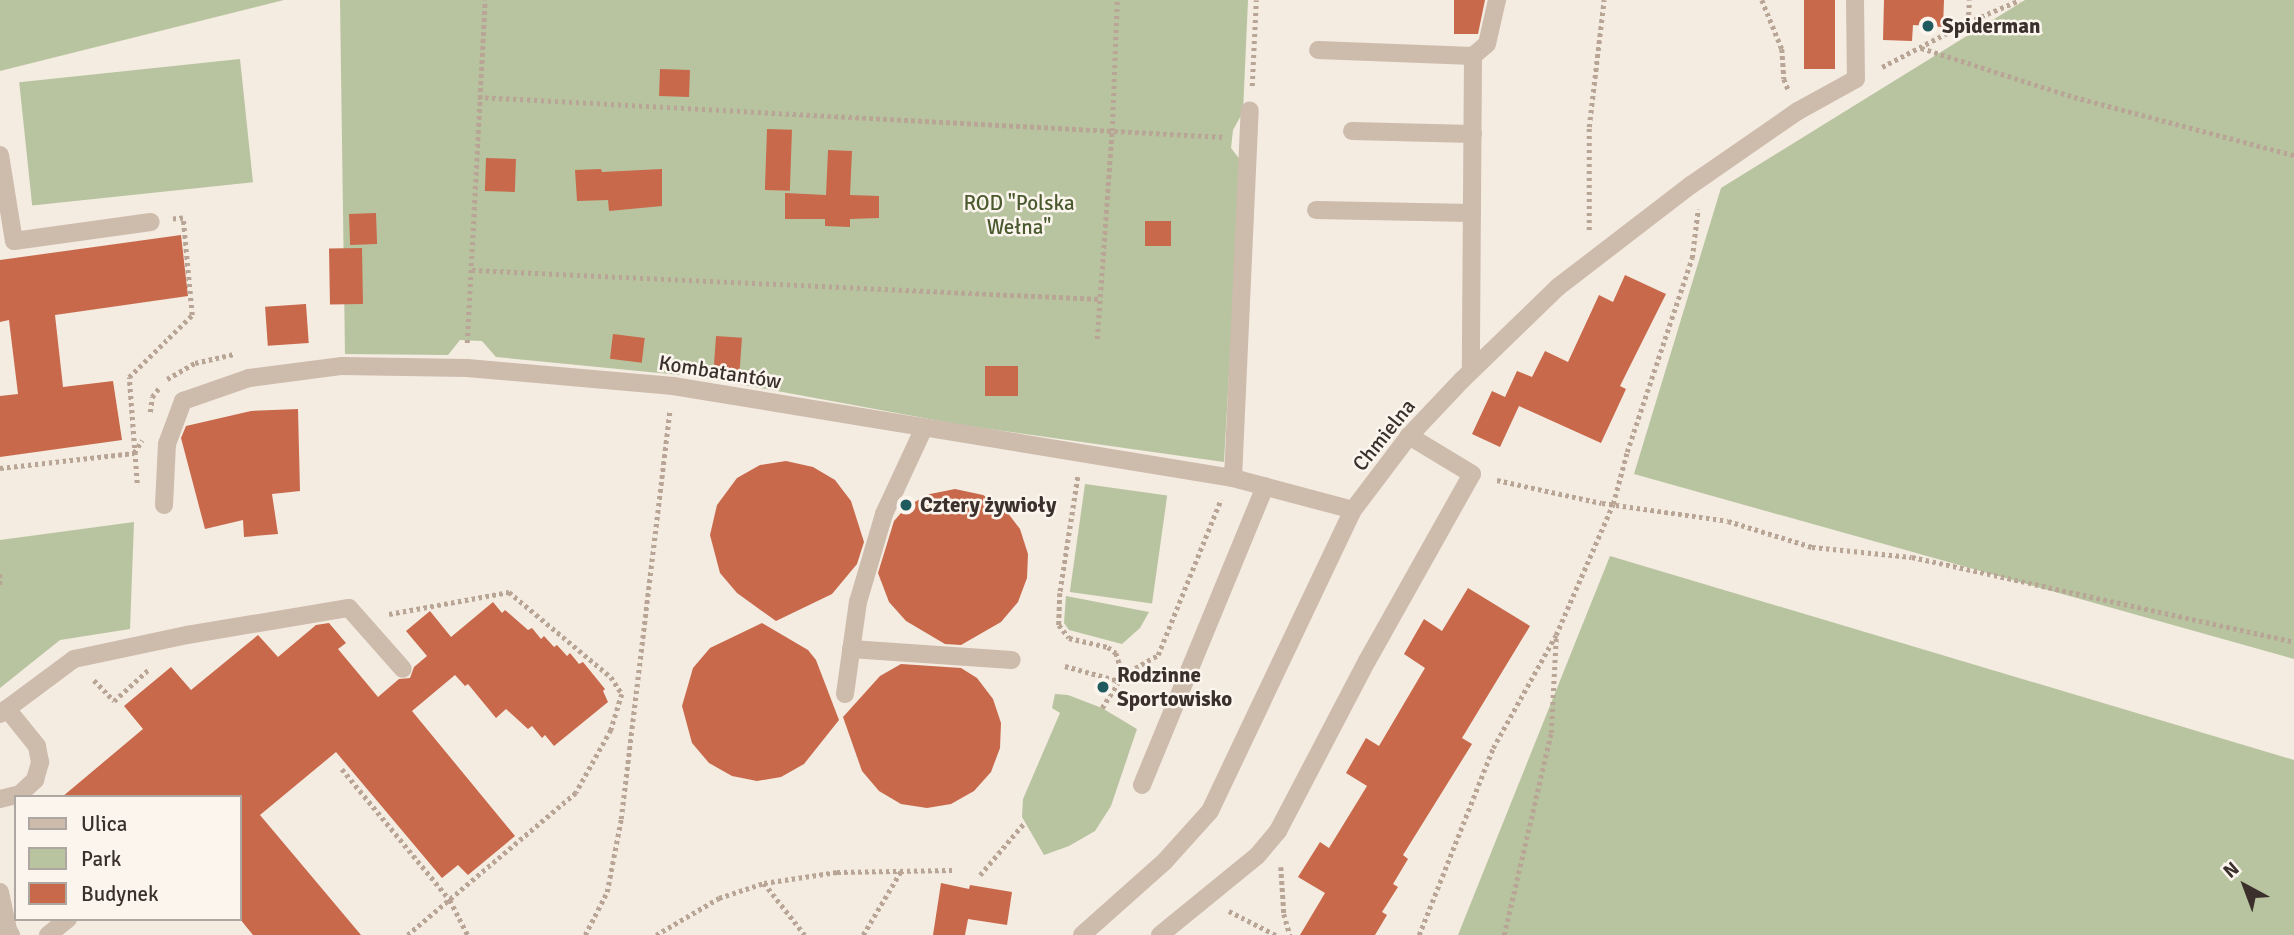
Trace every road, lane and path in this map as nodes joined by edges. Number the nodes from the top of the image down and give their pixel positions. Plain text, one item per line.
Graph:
1 (485, 0) edge
2 (1117, 0) edge
3 (1256, 0) edge
4 (1497, 0) edge
5 (1604, 0) edge
6 (1762, 0) edge
7 (1855, 0) edge
8 (1969, 0) edge
9 (2020, 0) edge
10 (1968, 22) junction
11 (1922, 48) junction
12 (1318, 50) dead end
13 (1473, 56) junction
14 (1856, 79) junction
15 (478, 97) junction
16 (1798, 110) junction
17 (1250, 111) joint
18 (1112, 131) junction
19 (1352, 131) dead end
20 (1473, 134) junction
21 (1249, 138) junction
22 (0, 155) edge
23 (2294, 155) edge
24 (1692, 185) junction
25 (1316, 210) dead end
26 (1472, 213) junction
27 (151, 222) joint
28 (1590, 262) junction
29 (472, 270) junction
30 (1100, 299) junction
31 (1097, 339) dead end
32 (243, 354) dead end
33 (467, 368) junction
34 (1471, 371) junction
35 (673, 386) junction
36 (148, 421) dead end
37 (924, 428) junction
38 (146, 432) dead end
39 (1409, 436) junction
40 (133, 449) dead end
41 (0, 468) edge
42 (1067, 474) dead end
43 (1472, 474) junction
44 (1078, 476) junction
45 (1091, 478) dead end
46 (1233, 478) junction
47 (1265, 486) junction
48 (1209, 494) dead end
49 (164, 505) dead end
50 (1613, 505) junction
51 (1353, 510) junction
52 (0, 574) edge
53 (0, 586) edge
54 (360, 619) junction
55 (1556, 635) junction
56 (2294, 642) edge
57 (851, 649) junction
58 (1012, 660) dead end
59 (1065, 666) dead end
60 (403, 669) dead end
61 (1124, 676) junction
62 (1119, 681) junction
63 (845, 694) dead end
64 (1102, 708) dead end
65 (4, 711) edge
66 (342, 769) dead end
67 (1142, 785) dead end
68 (16, 795) edge
69 (1025, 822) dead end
70 (952, 870) dead end
71 (901, 871) junction
72 (980, 874) dead end
73 (1281, 875) dead end
74 (764, 883) junction
75 (0, 891) edge
76 (450, 900) junction
77 (1231, 911) dead end
78 (66, 921) edge
79 (12, 935) edge
80 (48, 935) edge
81 (408, 935) edge
82 (468, 935) edge
83 (585, 935) edge
84 (656, 935) edge
85 (805, 935) edge
86 (863, 935) edge
87 (1082, 935) edge
88 (1160, 935) edge
89 (1276, 935) edge
90 (1290, 935) edge
91 (1419, 935) edge
92 (1504, 935) edge

1 - 15 path
2 - 18 path
3 - 17 path
4 - 13 street
5 - 28 path
6 - 16 path
7 - 14 street
8 - 10 path
9 - 10 path
10 - 11 path
11 - 14 path
11 - 23 path
12 - 13 street
13 - 20 street
14 - 16 street, Chmielna
15 - 18 path
15 - 29 path
16 - 24 street, Chmielna
17 - 21 street
18 - 21 path
18 - 30 path
19 - 20 street
20 - 26 street
21 - 46 street
22 - 27 street
24 - 28 street, Chmielna
24 - 50 path
25 - 26 street
26 - 34 street
27 - 40 path
28 - 34 street, Chmielna
29 - 30 path
29 - 33 path
30 - 31 path
32 - 36 path
33 - 35 street, Kombatantów
33 - 49 street, Kombatantów
34 - 39 street, Chmielna
35 - 37 street, Kombatantów
35 - 83 path
37 - 46 street, Kombatantów
37 - 57 street
38 - 41 path
39 - 43 street
39 - 51 street, Chmielna
42 - 44 path
43 - 50 path
43 - 88 street
44 - 45 path
44 - 61 path
46 - 47 street, Kombatantów
47 - 51 street, Kombatantów
47 - 67 street
48 - 61 path
50 - 55 path
50 - 56 path
51 - 87 street, Chmielna
52 - 53 path
54 - 60 street
54 - 65 street
54 - 76 path
55 - 91 path
55 - 92 path
57 - 58 street
57 - 63 street
59 - 62 path
61 - 62 path
62 - 64 path
65 - 68 street
66 - 76 path
69 - 72 path
70 - 71 path
71 - 74 path
71 - 86 path
73 - 90 path
74 - 84 path
74 - 85 path
75 - 79 street
76 - 81 path
76 - 82 path
77 - 89 path
78 - 80 street

